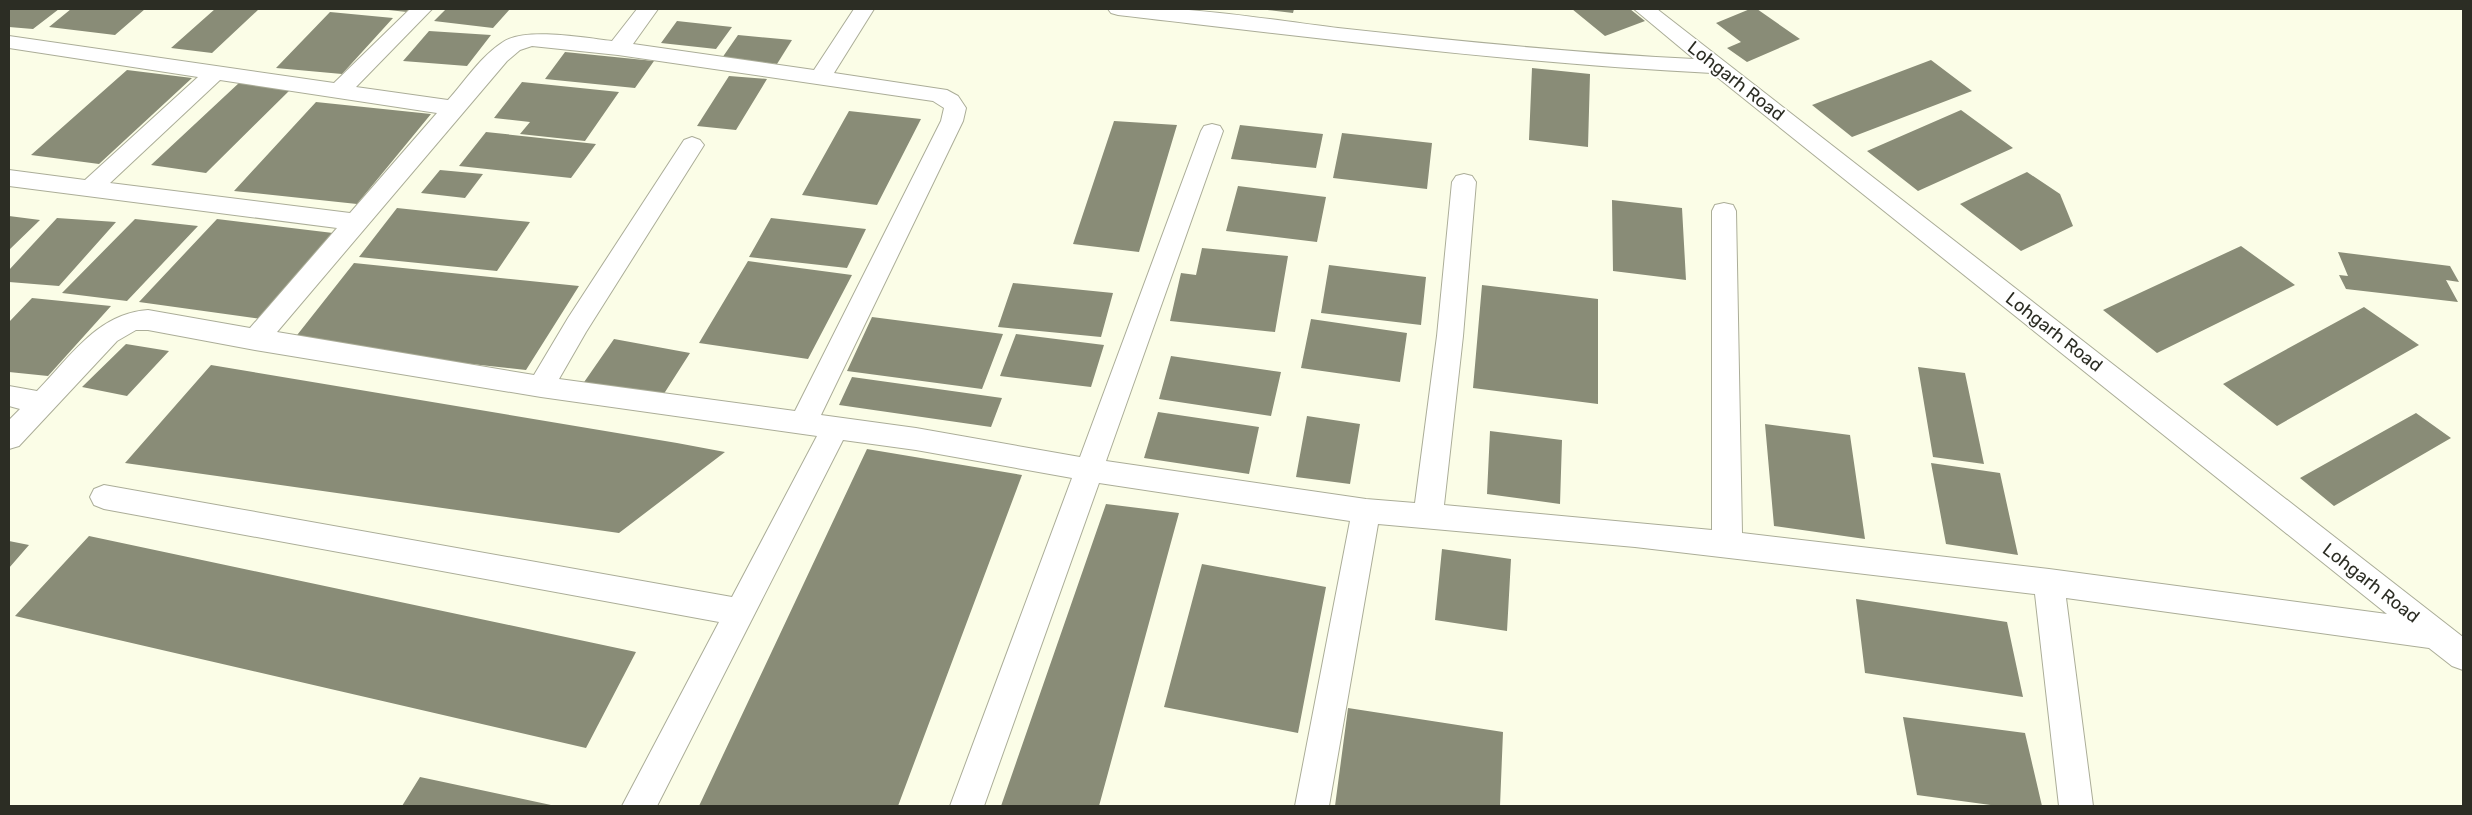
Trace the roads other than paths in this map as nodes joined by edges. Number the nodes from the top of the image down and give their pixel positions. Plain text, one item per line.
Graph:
1 (422, 9) edge
2 (648, 9) edge
3 (864, 9) edge
4 (1126, 9) edge
5 (1644, 9) edge
6 (9, 42) edge
7 (618, 48) junction
8 (1718, 67) junction
9 (216, 72) junction
10 (820, 77) junction
11 (338, 92) junction
12 (453, 108) junction
13 (1212, 131) dead end
14 (692, 145) dead end
15 (9, 178) edge
16 (1464, 182) dead end
17 (89, 189) junction
18 (1724, 211) dead end
19 (356, 222) junction
20 (255, 340) junction
21 (541, 387) junction
22 (9, 396) edge
23 (41, 402) junction
24 (803, 424) junction
25 (835, 428) junction
26 (9, 438) edge
27 (1091, 470) junction
28 (104, 497) dead end
29 (1366, 511) junction
30 (1428, 516) junction
31 (1727, 544) junction
32 (2049, 582) junction
33 (740, 612) junction
34 (2437, 635) junction
35 (2463, 656) edge
36 (639, 806) edge
37 (967, 806) edge
38 (1312, 806) edge
39 (2076, 806) edge

1 - 11 street
2 - 7 street
3 - 10 street
4 - 8 street
5 - 8 street, Lohgarh Road
6 - 9 street
7 - 10 street
7 - 12 street
8 - 34 street, Lohgarh Road
9 - 11 street
9 - 17 street
10 - 24 street
11 - 12 street
12 - 19 street
13 - 27 street
14 - 21 street
15 - 17 street
16 - 30 street
17 - 19 street
18 - 31 street
19 - 20 street
20 - 21 street
20 - 23 street
21 - 24 street
22 - 23 street
23 - 26 street
24 - 25 street
25 - 27 street
25 - 33 street
27 - 29 street
27 - 37 street
28 - 33 street
29 - 30 street
29 - 38 street
30 - 31 street
31 - 32 street
32 - 34 street
32 - 39 street
33 - 36 street
34 - 35 street, Lohgarh Road

